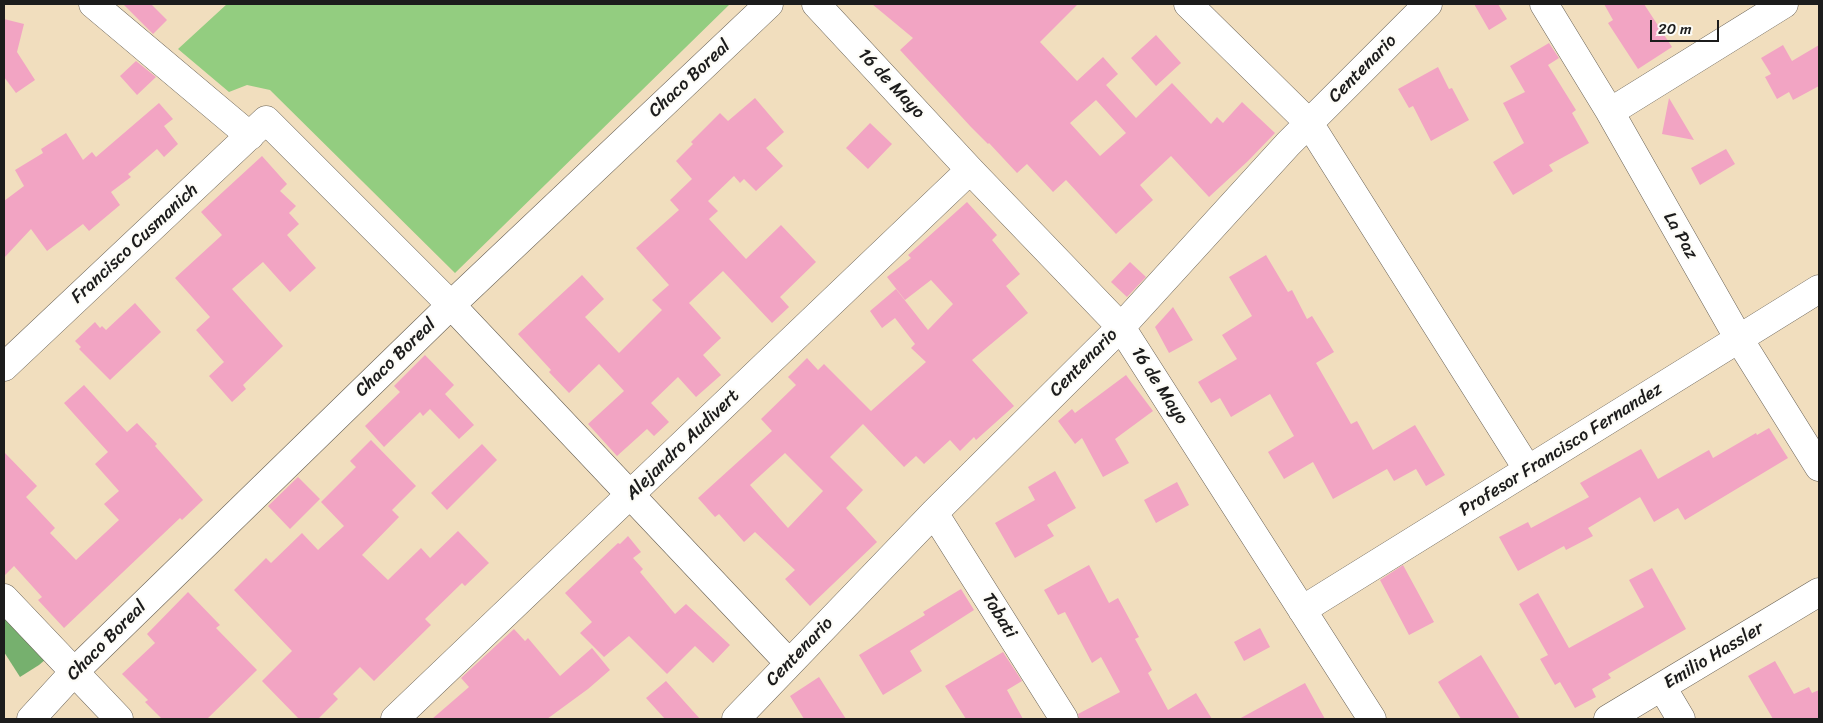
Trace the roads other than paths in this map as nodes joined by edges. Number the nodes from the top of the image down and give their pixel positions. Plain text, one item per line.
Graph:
1 (93, 4) edge
2 (769, 4) edge
3 (816, 4) edge
4 (1188, 4) edge
5 (1428, 4) edge
6 (1544, 4) edge
7 (1784, 4) edge
8 (1610, 112) junction
9 (1309, 123) junction
10 (258, 128) junction
11 (970, 170) junction
12 (1819, 289) edge
13 (451, 305) junction
14 (1121, 327) junction
15 (1739, 339) junction
16 (4, 367) edge
17 (1819, 467) edge
18 (1528, 470) junction
19 (631, 496) junction
20 (934, 513) junction
21 (1819, 592) edge
22 (4, 598) edge
23 (1302, 610) junction
24 (789, 663) junction
25 (74, 672) junction
26 (1662, 687) junction
27 (31, 719) edge
28 (119, 719) edge
29 (395, 719) edge
30 (736, 719) edge
31 (1064, 719) edge
32 (1372, 719) edge
33 (1608, 719) edge
34 (1681, 719) edge

1 - 10 street
2 - 13 street, Chaco Boreal
3 - 11 street, 16 de Mayo
4 - 9 street
5 - 9 street, Centenario
6 - 8 street, La Paz
7 - 8 street
8 - 15 street, La Paz
9 - 14 street, Centenario
9 - 18 street
10 - 13 street
10 - 16 street, Francisco Cusmanich
11 - 14 street, 16 de Mayo
11 - 19 street, Alejandro Audivert
12 - 15 street, Profesor Francisco Fernandez
13 - 19 street
13 - 25 street, Chaco Boreal
14 - 20 street, Centenario
14 - 23 street, 16 de Mayo
15 - 17 street, La Paz
15 - 18 street, Profesor Francisco Fernandez
18 - 23 street, Profesor Francisco Fernandez
19 - 24 street
19 - 29 street, Alejandro Audivert
20 - 24 street, Centenario
20 - 31 street, Tobati
21 - 26 street, Emilio Hassler
22 - 25 street
23 - 32 street, 16 de Mayo
24 - 30 street, Centenario
25 - 27 street, Chaco Boreal
25 - 28 street
26 - 33 street, Emilio Hassler
26 - 34 street

